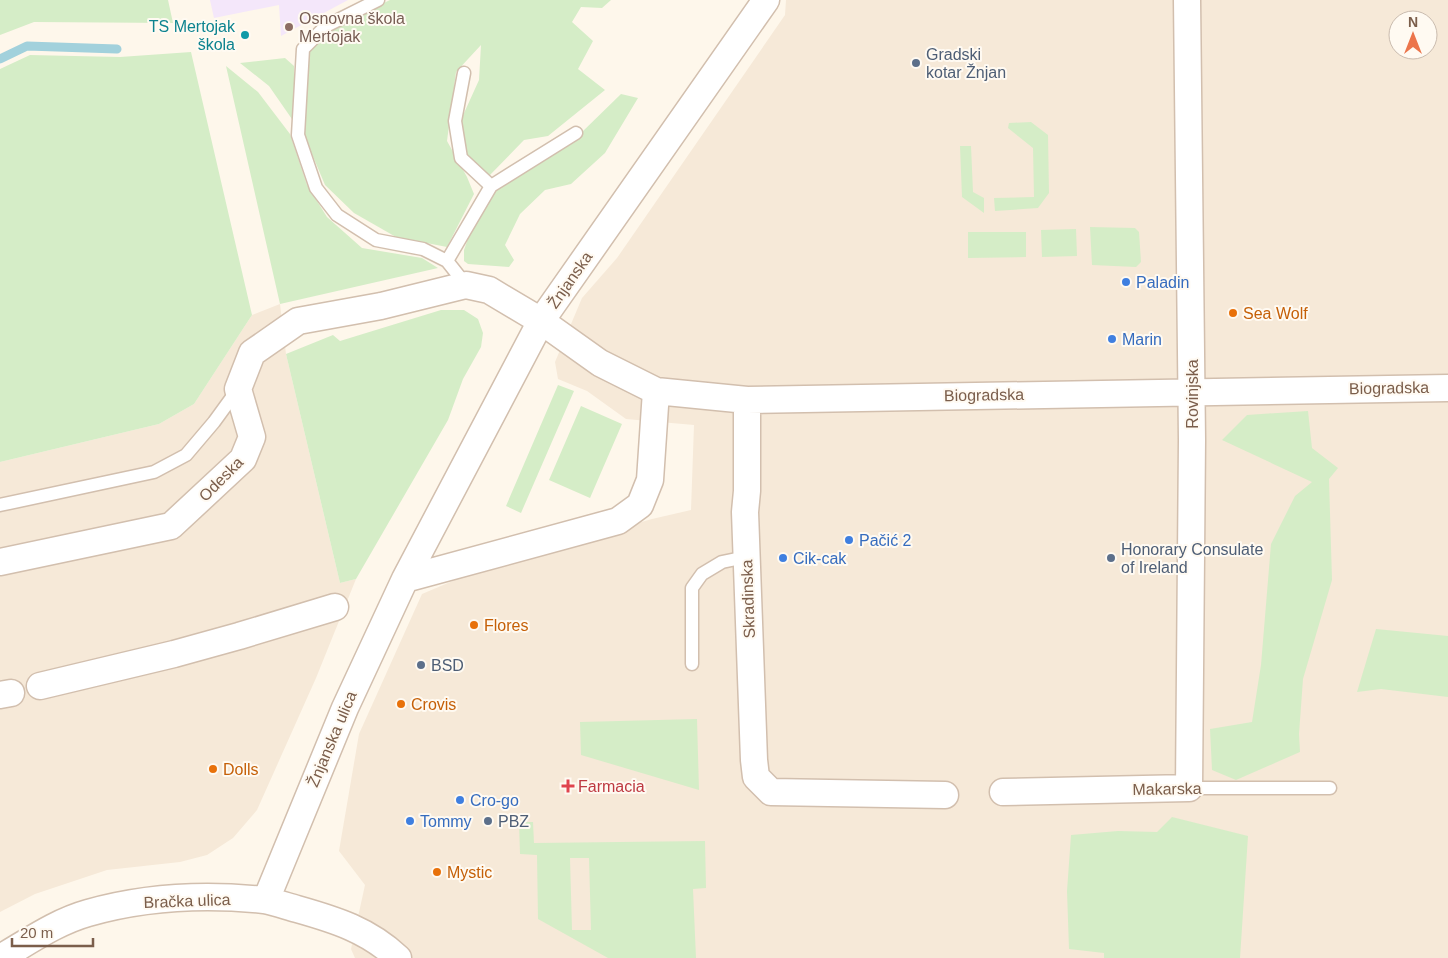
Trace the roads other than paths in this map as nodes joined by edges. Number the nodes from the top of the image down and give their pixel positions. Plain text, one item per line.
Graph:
1 (378, 0) edge
2 (766, 0) edge
3 (1187, 0) edge
4 (464, 74) dead end
5 (576, 134) dead end
6 (490, 186) junction
7 (447, 261) junction
8 (466, 285) junction
9 (541, 321) junction
10 (238, 388) junction
11 (1448, 388) edge
12 (656, 391) junction
13 (1192, 391) junction
14 (747, 400) junction
15 (0, 505) edge
16 (746, 557) junction
17 (0, 562) edge
18 (404, 579) junction
19 (335, 607) dead end
20 (692, 664) dead end
21 (40, 686) dead end
22 (1189, 788) junction
23 (1330, 788) dead end
24 (1003, 792) dead end
25 (945, 795) dead end
26 (266, 900) junction
27 (0, 958) edge
28 (398, 958) edge

1 - 7 lane
2 - 9 street, Žnjanska
3 - 13 street, Rovinjska
4 - 6 lane
5 - 6 lane
6 - 7 lane
7 - 8 lane
8 - 9 street
8 - 10 street
9 - 12 street, Biogradska
9 - 18 street, Žnjanska
10 - 15 lane
10 - 17 street, Odeska
11 - 13 street, Biogradska
12 - 14 street, Biogradska
12 - 18 street
13 - 14 street, Biogradska
13 - 22 street, Rovinjska
14 - 16 street, Skradinska
16 - 20 lane
16 - 25 street, Skradinska
18 - 26 street, Žnjanska ulica
19 - 21 street
22 - 23 lane, Makarska
22 - 24 street, Makarska
26 - 27 street, Bračka ulica
26 - 28 street, Bračka ulica

